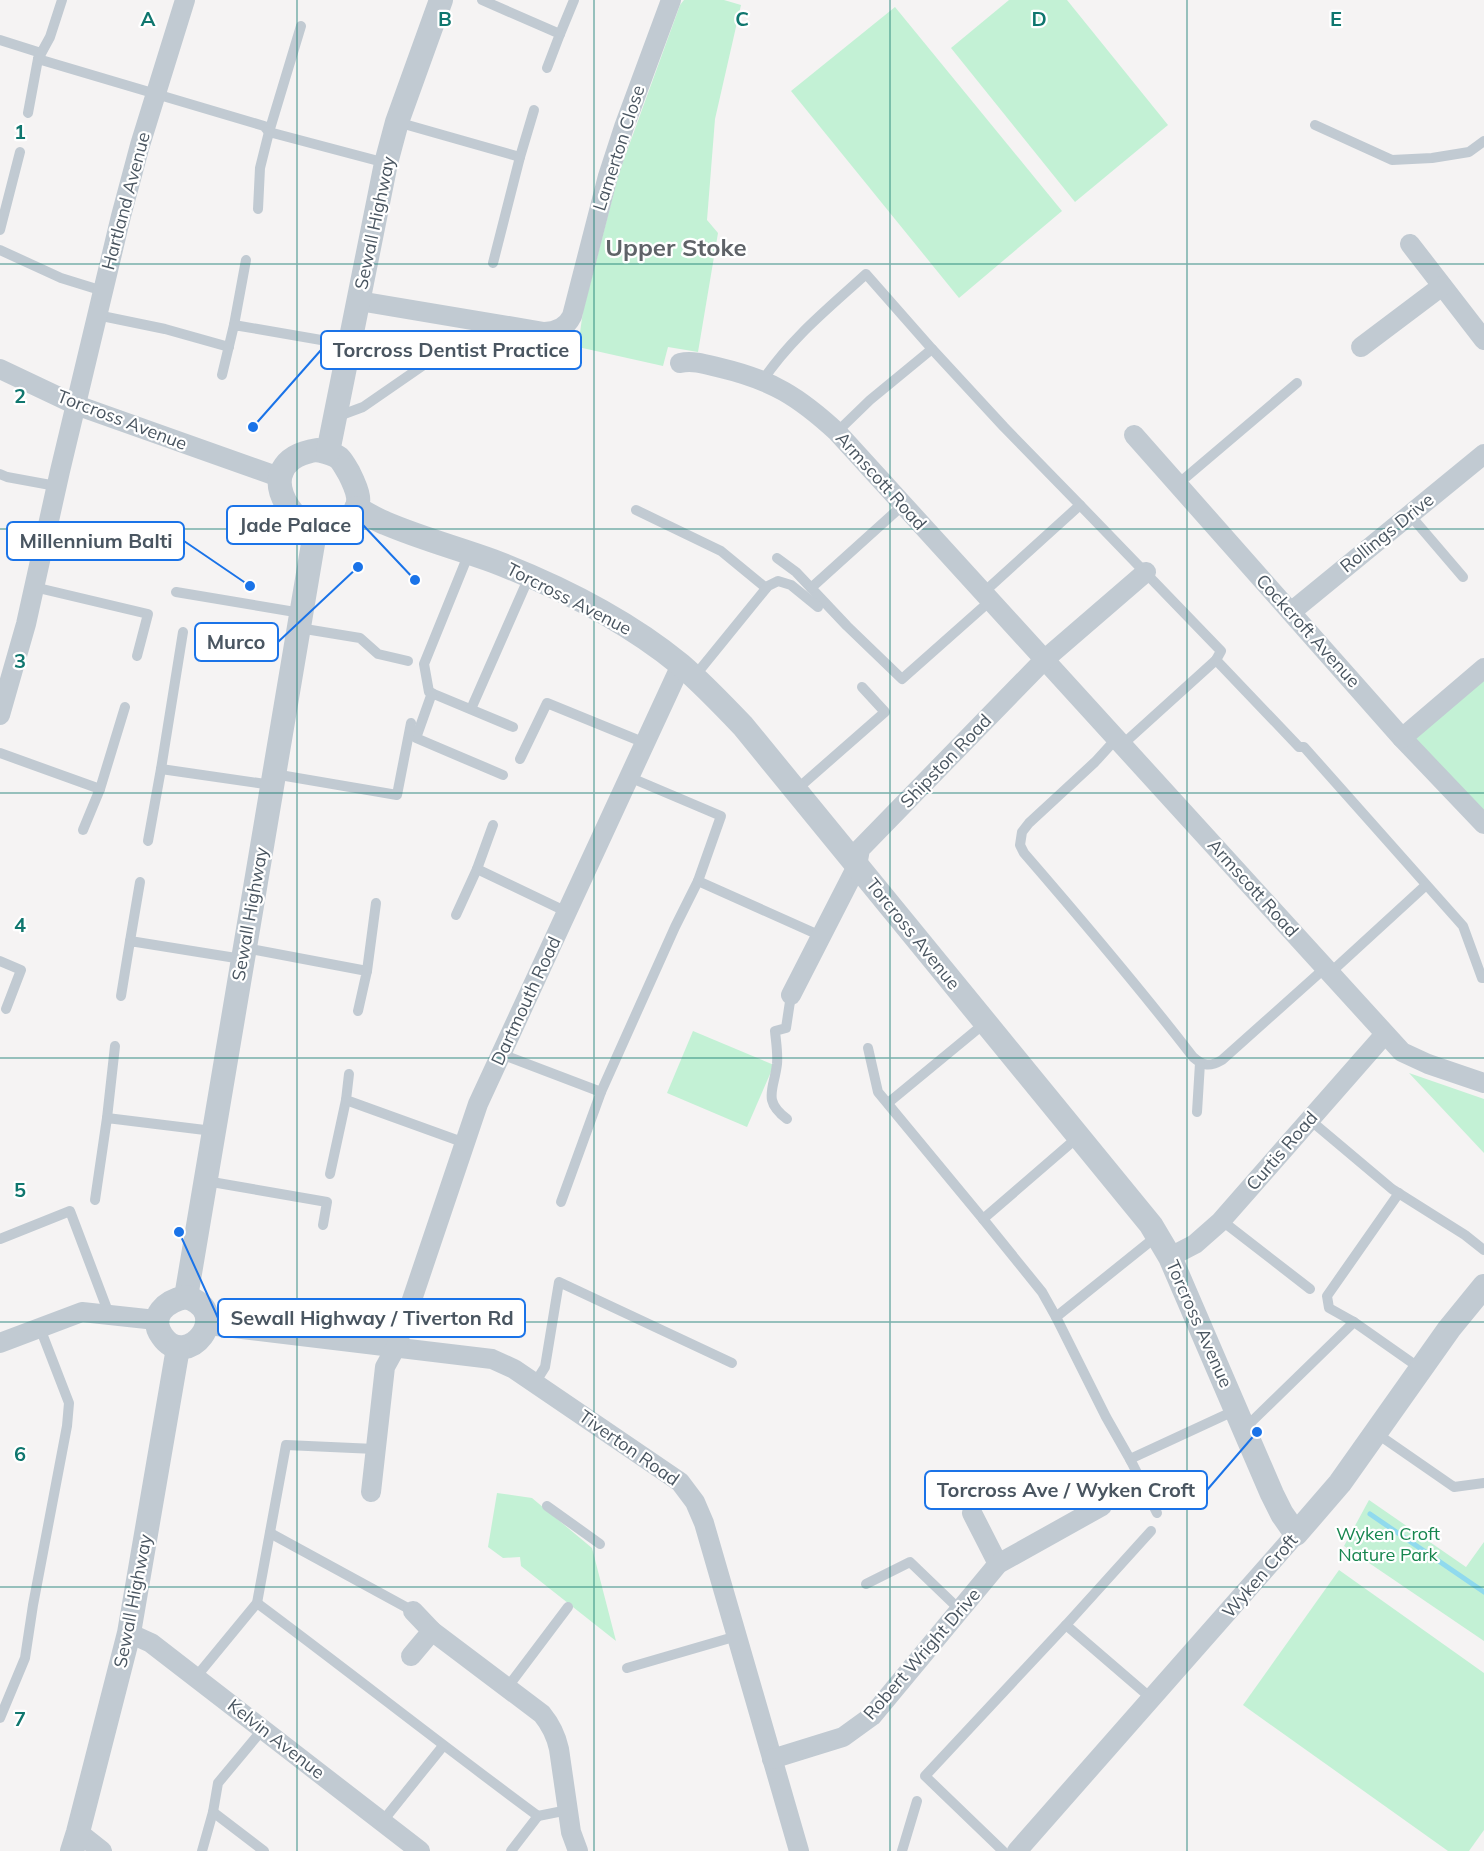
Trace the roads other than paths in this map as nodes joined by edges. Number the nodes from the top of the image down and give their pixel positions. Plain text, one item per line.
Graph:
1 (62, 0) edge
2 (185, 0) edge
3 (441, 0) edge
4 (482, 0) edge
5 (574, 0) edge
6 (671, 0) edge
7 (301, 26) dead end
8 (560, 34) junction
9 (0, 40) edge
10 (40, 56) junction
11 (548, 68) dead end
12 (156, 93) junction
13 (534, 110) dead end
14 (28, 113) dead end
15 (397, 122) junction
16 (1315, 126) dead end
17 (269, 132) junction
18 (1484, 141) edge
19 (20, 152) dead end
20 (520, 157) junction
21 (386, 163) junction
22 (258, 209) dead end
23 (0, 230) edge
24 (1410, 244) dead end
25 (0, 250) edge
26 (246, 260) dead end
27 (493, 263) dead end
28 (1442, 286) junction
29 (103, 291) junction
30 (358, 301) junction
31 (97, 315) junction
32 (234, 324) junction
33 (1484, 340) edge
34 (350, 345) junction
35 (229, 347) junction
36 (1361, 347) dead end
37 (932, 349) junction
38 (431, 360) dead end
39 (680, 363) dead end
40 (0, 369) edge
41 (222, 375) dead end
42 (763, 380) junction
43 (1297, 383) dead end
44 (76, 405) junction
45 (336, 418) junction
46 (837, 432) junction
47 (1134, 435) dead end
48 (328, 452) junction
49 (1484, 454) edge
50 (0, 474) edge
51 (279, 477) junction
52 (1178, 484) junction
53 (56, 486) junction
54 (903, 505) junction
55 (1080, 505) junction
56 (356, 508) junction
57 (636, 510) dead end
58 (1410, 515) junction
59 (315, 532) junction
60 (469, 553) junction
61 (777, 558) dead end
62 (1146, 572) junction
63 (529, 577) junction
64 (1463, 577) dead end
65 (34, 587) junction
66 (766, 588) junction
67 (811, 588) junction
68 (176, 592) dead end
69 (987, 597) junction
70 (818, 607) dead end
71 (1291, 612) junction
72 (300, 621) junction
73 (183, 632) dead end
74 (137, 656) dead end
75 (1044, 660) junction
76 (1216, 660) junction
77 (408, 661) dead end
78 (1484, 668) edge
79 (687, 671) junction
80 (862, 687) dead end
81 (432, 693) junction
82 (2, 703) edge
83 (125, 706) dead end
84 (471, 709) junction
85 (411, 723) dead end
86 (513, 727) dead end
87 (1402, 738) junction
88 (1119, 742) junction
89 (645, 743) junction
90 (0, 753) edge
91 (520, 759) dead end
92 (161, 769) junction
93 (502, 775) dead end
94 (629, 777) junction
95 (273, 779) junction
96 (100, 789) junction
97 (796, 790) junction
98 (1484, 824) edge
99 (493, 825) dead end
100 (83, 830) dead end
101 (148, 842) dead end
102 (857, 866) junction
103 (477, 869) junction
104 (698, 881) junction
105 (140, 882) dead end
106 (1425, 886) junction
107 (376, 903) dead end
108 (567, 912) junction
109 (456, 915) dead end
110 (821, 936) junction
111 (130, 941) junction
112 (243, 953) junction
113 (0, 961) edge
114 (1328, 970) junction
115 (366, 971) junction
116 (1484, 978) edge
117 (791, 995) joint
118 (122, 996) dead end
119 (6, 1009) dead end
120 (358, 1011) dead end
121 (985, 1022) junction
122 (1385, 1034) junction
123 (115, 1046) dead end
124 (868, 1048) dead end
125 (501, 1054) junction
126 (1200, 1063) junction
127 (349, 1074) dead end
128 (1484, 1083) edge
129 (601, 1092) junction
130 (346, 1100) junction
131 (888, 1102) junction
132 (1197, 1112) dead end
133 (107, 1118) junction
134 (787, 1119) dead end
135 (1310, 1120) junction
136 (213, 1131) junction
137 (1079, 1136) junction
138 (465, 1143) junction
139 (330, 1174) dead end
140 (205, 1181) junction
141 (1399, 1193) junction
142 (95, 1200) dead end
143 (561, 1202) dead end
144 (983, 1218) junction
145 (1221, 1220) junction
146 (323, 1226) dead end
147 (1158, 1236) junction
148 (0, 1239) edge
149 (1484, 1250) edge
150 (1170, 1257) junction
151 (1484, 1286) edge
152 (1310, 1289) dead end
153 (186, 1297) junction
154 (109, 1314) junction
155 (1056, 1317) junction
156 (156, 1320) junction
157 (1354, 1322) junction
158 (208, 1325) junction
159 (40, 1328) junction
160 (0, 1343) edge
161 (396, 1347) junction
162 (178, 1348) junction
163 (732, 1363) dead end
164 (1421, 1369) junction
165 (536, 1383) junction
166 (1240, 1420) junction
167 (1376, 1433) junction
168 (375, 1449) junction
169 (1131, 1461) junction
170 (1484, 1483) edge
171 (370, 1492) dead end
172 (547, 1506) dead end
173 (1102, 1506) dead end
174 (972, 1513) dead end
175 (1157, 1513) dead end
176 (1151, 1531) dead end
177 (270, 1533) junction
178 (1296, 1534) junction
179 (600, 1544) dead end
180 (998, 1564) junction
181 (866, 1584) dead end
182 (257, 1602) junction
183 (568, 1607) dead end
184 (960, 1610) junction
185 (413, 1611) joint
186 (1066, 1625) junction
187 (432, 1631) junction
188 (129, 1632) junction
189 (736, 1636) junction
190 (411, 1656) dead end
191 (627, 1668) dead end
192 (196, 1677) junction
193 (507, 1688) junction
194 (1152, 1699) junction
195 (0, 1718) edge
196 (263, 1729) junction
197 (443, 1746) junction
198 (772, 1759) junction
199 (917, 1801) dead end
200 (568, 1810) junction
201 (213, 1812) junction
202 (538, 1816) junction
203 (382, 1822) junction
204 (75, 1842) edge
205 (102, 1851) edge
206 (202, 1851) edge
207 (264, 1851) edge
208 (420, 1851) edge
209 (511, 1851) edge
210 (578, 1851) edge
211 (799, 1851) edge
212 (902, 1851) edge
213 (1003, 1851) edge
214 (1017, 1851) edge

1 - 10 lane
2 - 12 street, Hartland Avenue
3 - 15 street, Sewall Highway
4 - 8 lane
5 - 8 lane
6 - 30 street, Lamerton Close
7 - 17 lane
8 - 11 lane
9 - 10 lane
10 - 12 lane
10 - 14 lane
12 - 17 lane
12 - 29 street, Hartland Avenue
13 - 20 lane
15 - 20 lane
15 - 21 street, Sewall Highway
16 - 18 lane
17 - 21 lane
17 - 22 lane
19 - 23 lane
20 - 27 lane
21 - 30 street, Sewall Highway
24 - 28 street
25 - 29 lane
26 - 32 lane
28 - 33 street
28 - 36 street
29 - 31 street, Hartland Avenue
30 - 34 street, Sewall Highway
31 - 35 lane
31 - 44 street, Hartland Avenue
32 - 34 lane
32 - 35 lane
34 - 45 street, Sewall Highway
35 - 41 lane
37 - 42 lane
37 - 46 lane
37 - 55 lane
38 - 45 lane
39 - 42 street, Armscott Road
40 - 44 street, Torcross Avenue
42 - 46 street, Armscott Road
43 - 52 lane
44 - 51 street, Torcross Avenue
44 - 53 street, Hartland Avenue
45 - 48 street, Sewall Highway
46 - 54 street, Armscott Road
47 - 52 street, Cockcroft Avenue
48 - 51 street
48 - 56 street
49 - 58 street, Rollings Drive
50 - 53 lane
51 - 59 street
52 - 71 street, Cockcroft Avenue
53 - 65 street, Hartland Avenue
54 - 67 lane
54 - 69 street, Armscott Road
55 - 62 lane
55 - 69 lane
56 - 59 street
56 - 60 street, Torcross Avenue
57 - 66 lane
58 - 64 lane
58 - 71 street, Rollings Drive
59 - 72 street, Sewall Highway
60 - 63 street, Torcross Avenue
60 - 81 lane
61 - 67 lane
62 - 75 street
62 - 76 lane
63 - 79 street, Torcross Avenue
63 - 84 lane
65 - 74 lane
65 - 82 street, Hartland Avenue
66 - 70 lane
66 - 79 lane
67 - 69 lane
68 - 72 lane
69 - 75 street, Armscott Road
71 - 87 street, Cockcroft Avenue
72 - 77 lane
72 - 95 street, Sewall Highway
73 - 92 lane
75 - 88 street, Armscott Road
75 - 102 street, Shipston Road
76 - 88 lane
76 - 106 lane
78 - 87 street
79 - 89 street, Dartmouth Road
79 - 97 street, Torcross Avenue
80 - 97 lane
81 - 84 lane
81 - 93 lane
83 - 96 lane
84 - 86 lane
85 - 95 lane
87 - 98 street, Cockcroft Avenue
88 - 114 street, Armscott Road
88 - 126 lane
89 - 91 lane
89 - 94 street, Dartmouth Road
90 - 96 lane
92 - 95 lane
92 - 101 lane
94 - 104 lane
94 - 108 street, Dartmouth Road
95 - 112 street, Sewall Highway
96 - 100 lane
97 - 102 street, Torcross Avenue
99 - 103 lane
102 - 110 street, Shipston Road
102 - 121 street, Torcross Avenue
103 - 108 lane
103 - 109 lane
104 - 110 lane
104 - 129 lane
105 - 111 lane
106 - 114 lane
106 - 116 lane
107 - 115 lane
108 - 125 street, Dartmouth Road
110 - 117 street, Shipston Road
111 - 112 lane
111 - 118 lane
112 - 115 lane
112 - 136 street, Sewall Highway
113 - 119 lane
114 - 122 street, Armscott Road
114 - 126 lane
115 - 120 lane
117 - 134 lane
121 - 131 lane
121 - 137 street, Torcross Avenue
122 - 128 street, Armscott Road
122 - 135 street, Curtis Road
123 - 133 lane
124 - 131 lane
125 - 129 lane
125 - 138 street, Dartmouth Road
126 - 132 lane
127 - 130 lane
129 - 143 lane
130 - 138 lane
130 - 139 lane
131 - 144 lane
133 - 136 lane
133 - 142 lane
135 - 141 lane
135 - 145 street, Curtis Road
136 - 140 street, Sewall Highway
137 - 144 lane
137 - 147 street, Torcross Avenue
138 - 161 street, Dartmouth Road
140 - 146 lane
140 - 153 street, Sewall Highway
141 - 149 lane
141 - 157 lane
144 - 155 lane
145 - 150 street, Curtis Road
145 - 152 lane
147 - 150 street, Torcross Avenue
147 - 155 lane
148 - 154 lane
150 - 166 street, Torcross Avenue
151 - 164 street, Wyken Croft
153 - 156 street
153 - 158 street
154 - 156 street
154 - 159 street
155 - 169 lane
156 - 162 street
157 - 164 lane
157 - 166 lane
158 - 161 street, Tiverton Road
158 - 162 street
159 - 160 street
159 - 195 lane
161 - 165 street, Tiverton Road
161 - 168 street, Dartmouth Road
162 - 188 street, Sewall Highway
163 - 165 lane
164 - 167 street, Wyken Croft
165 - 189 street, Tiverton Road
166 - 169 lane
166 - 178 street, Torcross Avenue
167 - 170 lane
167 - 178 street, Wyken Croft
168 - 171 street, Dartmouth Road
168 - 177 lane
169 - 175 lane
172 - 179 lane
173 - 180 street, Robert Wright Drive
174 - 180 street
176 - 186 lane
177 - 182 lane
177 - 185 lane
178 - 194 street, Wyken Croft
180 - 184 street, Robert Wright Drive
181 - 184 lane
182 - 192 lane
182 - 197 lane
183 - 193 lane
184 - 198 street, Robert Wright Drive
185 - 187 street
186 - 194 lane
186 - 213 lane
187 - 190 street
187 - 193 street
188 - 192 street, Kelvin Avenue
188 - 204 street, Sewall Highway
189 - 191 lane
189 - 198 street, Tiverton Road
192 - 196 street, Kelvin Avenue
193 - 200 street
194 - 214 street, Wyken Croft
196 - 201 lane
196 - 203 street, Kelvin Avenue
197 - 202 lane
197 - 203 lane
198 - 211 street, Tiverton Road
199 - 212 lane
200 - 202 lane
200 - 210 street
201 - 206 lane
201 - 207 lane
202 - 209 lane
203 - 208 street, Kelvin Avenue
204 - 205 street

